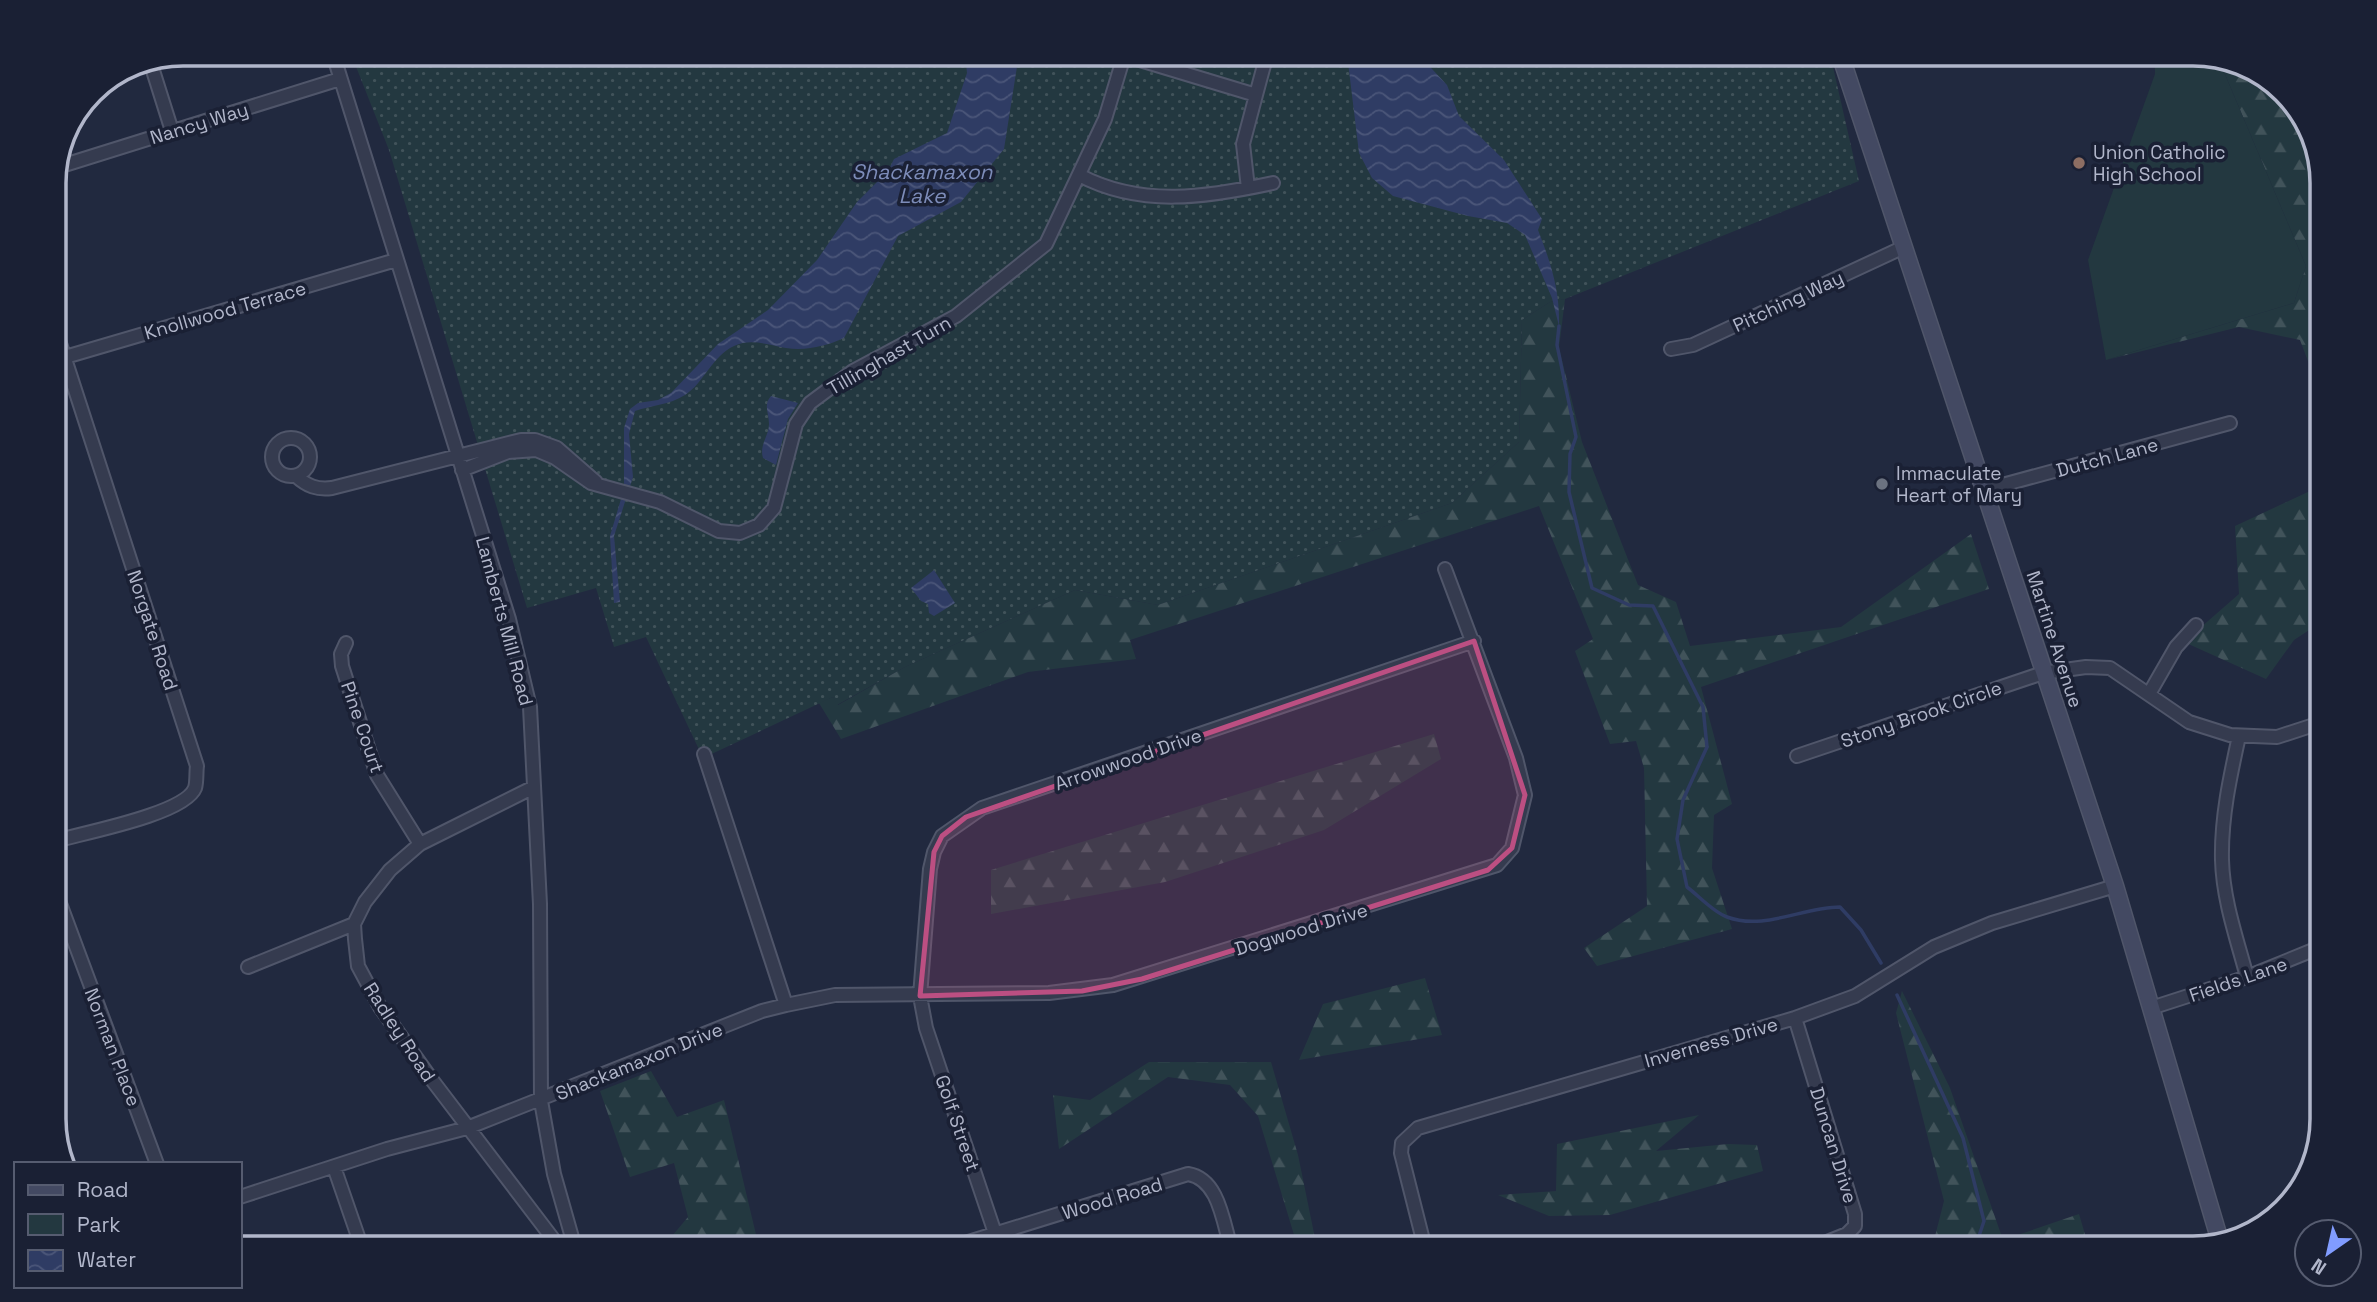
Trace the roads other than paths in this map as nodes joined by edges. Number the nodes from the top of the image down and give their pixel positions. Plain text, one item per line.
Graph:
1 (336, 66) edge
2 (1119, 66) edge
3 (1159, 66) edge
4 (1264, 66) edge
5 (1844, 66) edge
6 (153, 71) edge
7 (340, 79) junction
8 (1256, 95) junction
9 (172, 131) junction
10 (69, 164) edge
11 (1079, 174) junction
12 (1273, 183) dead end
13 (1248, 188) junction
14 (1904, 247) junction
15 (396, 260) junction
16 (1671, 349) dead end
17 (67, 356) edge
18 (67, 382) edge
19 (2230, 423) dead end
20 (460, 464) junction
21 (296, 476) dead end
22 (1984, 490) junction
23 (1445, 569) dead end
24 (2196, 625) dead end
25 (1474, 641) junction
26 (346, 643) dead end
27 (2045, 673) junction
28 (2149, 694) junction
29 (2310, 726) edge
30 (2239, 736) junction
31 (704, 754) dead end
32 (1797, 756) dead end
33 (534, 787) junction
34 (67, 838) edge
35 (420, 844) junction
36 (2115, 886) junction
37 (67, 922) edge
38 (354, 924) junction
39 (2310, 952) edge
40 (248, 967) dead end
41 (2246, 977) junction
42 (920, 996) junction
43 (786, 1005) junction
44 (2151, 1008) junction
45 (1795, 1018) junction
46 (541, 1101) junction
47 (467, 1128) junction
48 (156, 1162) edge
49 (334, 1167) junction
50 (242, 1196) edge
51 (995, 1233) junction
52 (2218, 1233) edge
53 (358, 1236) edge
54 (551, 1236) edge
55 (572, 1236) edge
56 (986, 1236) edge
57 (996, 1236) edge
58 (1227, 1236) edge
59 (1422, 1236) edge
60 (1842, 1236) edge

1 - 7 street, Lamberts Mill Road
2 - 11 street, Tillinghast Turn
3 - 8 street, Tillinghast Turn
4 - 8 street
5 - 14 main road, Martine Avenue
6 - 9 street
7 - 9 street, Nancy Way
7 - 15 street, Lamberts Mill Road
8 - 13 street
9 - 10 street, Nancy Way
11 - 13 street
11 - 20 street, Tillinghast Turn
12 - 13 street
14 - 16 street, Pitching Way
14 - 22 main road, Martine Avenue
15 - 17 street, Knollwood Terrace
15 - 20 street, Lamberts Mill Road
18 - 34 street, Norgate Road
19 - 22 street, Dutch Lane
20 - 21 street, Tillinghast Turn
20 - 33 street, Lamberts Mill Road
22 - 27 main road, Martine Avenue
23 - 25 street, Dogwood Drive
24 - 28 street
25 - 42 street, Arrowwood Drive
25 - 42 street, Dogwood Drive
26 - 35 street, Pine Court
27 - 28 street, Stony Brook Circle
27 - 32 street, Stony Brook Circle
27 - 36 main road, Martine Avenue
28 - 30 street, Stony Brook Circle
29 - 30 street, Stony Brook Circle
30 - 41 street
31 - 43 street
33 - 35 street
33 - 46 street, Lamberts Mill Road
35 - 38 street
36 - 44 main road, Martine Avenue
36 - 45 street, Inverness Drive
37 - 48 street, Norman Place
38 - 40 street
38 - 47 street, Radley Road
39 - 41 street, Fields Lane
41 - 44 street, Fields Lane
42 - 43 street, Dogwood Drive
42 - 51 street, Golf Street
43 - 46 street, Shackamaxon Drive
44 - 52 main road, Martine Avenue
45 - 59 street, Inverness Drive
45 - 60 street, Duncan Drive
46 - 47 street, Shackamaxon Drive
46 - 55 street, Lamberts Mill Road
47 - 49 street, Shackamaxon Drive
47 - 54 street, Radley Road
49 - 50 street, Shackamaxon Drive
49 - 53 street
51 - 56 street, Wood Road
51 - 57 street, Golf Street
51 - 58 street, Wood Road

